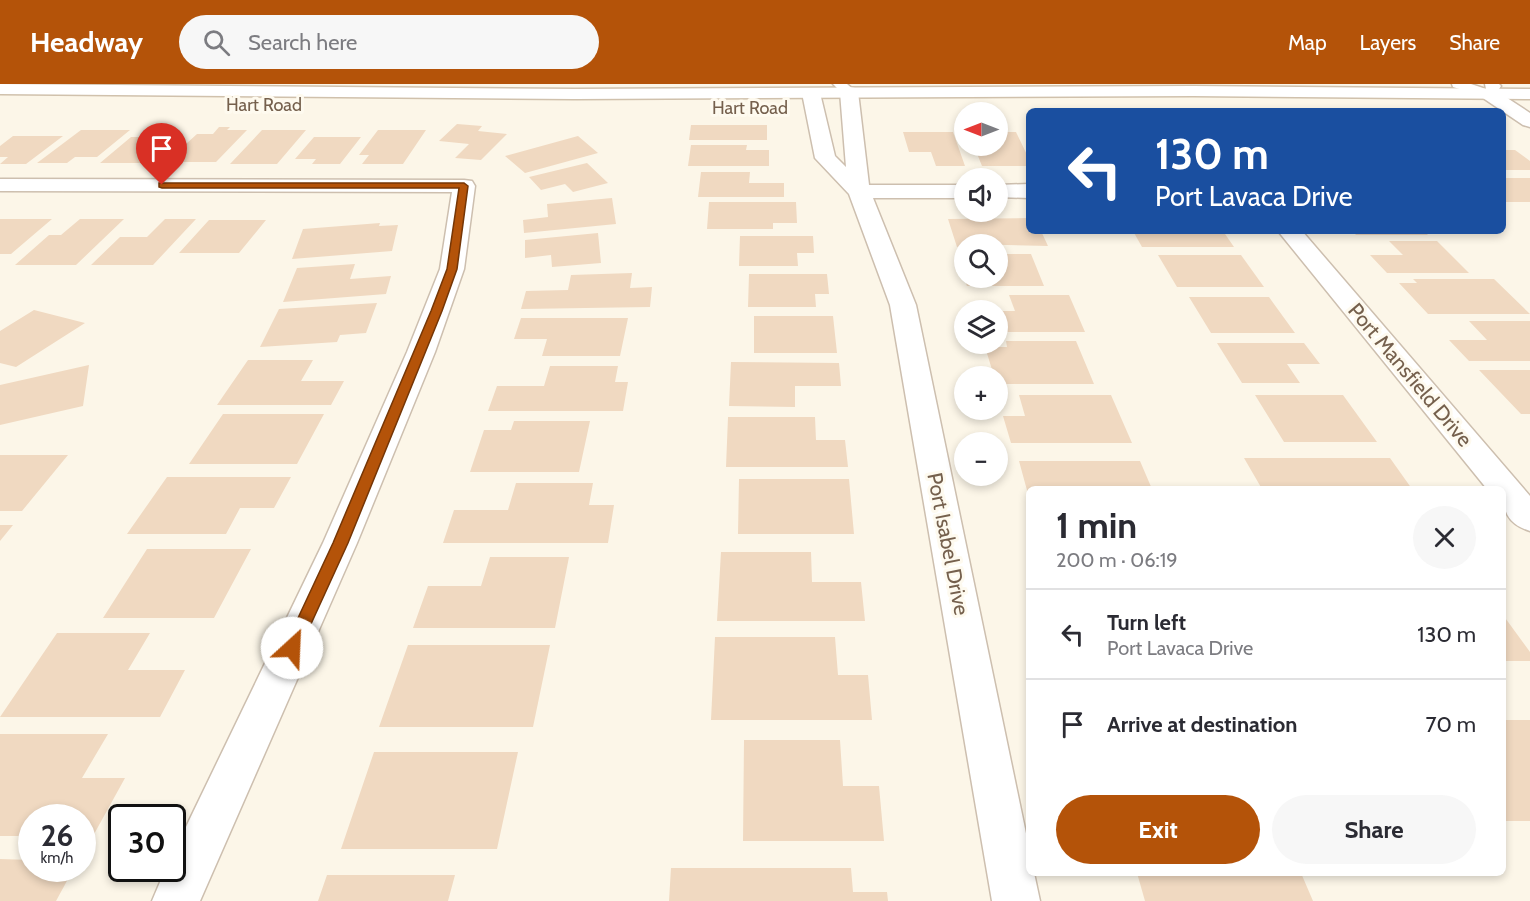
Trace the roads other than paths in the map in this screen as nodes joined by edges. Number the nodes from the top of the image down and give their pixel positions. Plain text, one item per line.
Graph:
1 (1458, 84) edge
2 (0, 89) edge
3 (1490, 89) edge
4 (248, 91) junction
5 (1530, 94) edge
6 (811, 95) edge
7 (847, 95) edge
8 (0, 103) edge
9 (234, 105) junction
10 (1330, 108) edge
11 (1516, 113) edge
12 (0, 185) edge
13 (954, 191) edge
14 (1008, 191) edge
15 (1026, 191) edge
16 (859, 192) junction
17 (1292, 234) edge
18 (1502, 486) edge
19 (1506, 490) edge
20 (1530, 519) edge
21 (176, 901) edge
22 (1016, 901) edge

1 - 3 lane
2 - 4 street, Hart Road
3 - 5 street, Hart Road
3 - 7 street, Hart Road
3 - 11 street
4 - 6 street, Hart Road
4 - 9 street
6 - 7 street, Hart Road
6 - 9 street, Hart Road
6 - 16 street, Port Isabel Drive
7 - 10 street, Hart Road
7 - 16 street, Port Isabel Drive
8 - 9 street, Hart Road
12 - 21 street
13 - 16 street
14 - 15 street
16 - 22 street, Port Isabel Drive
17 - 18 street, Port Mansfield Drive
19 - 20 street, Port Mansfield Drive

